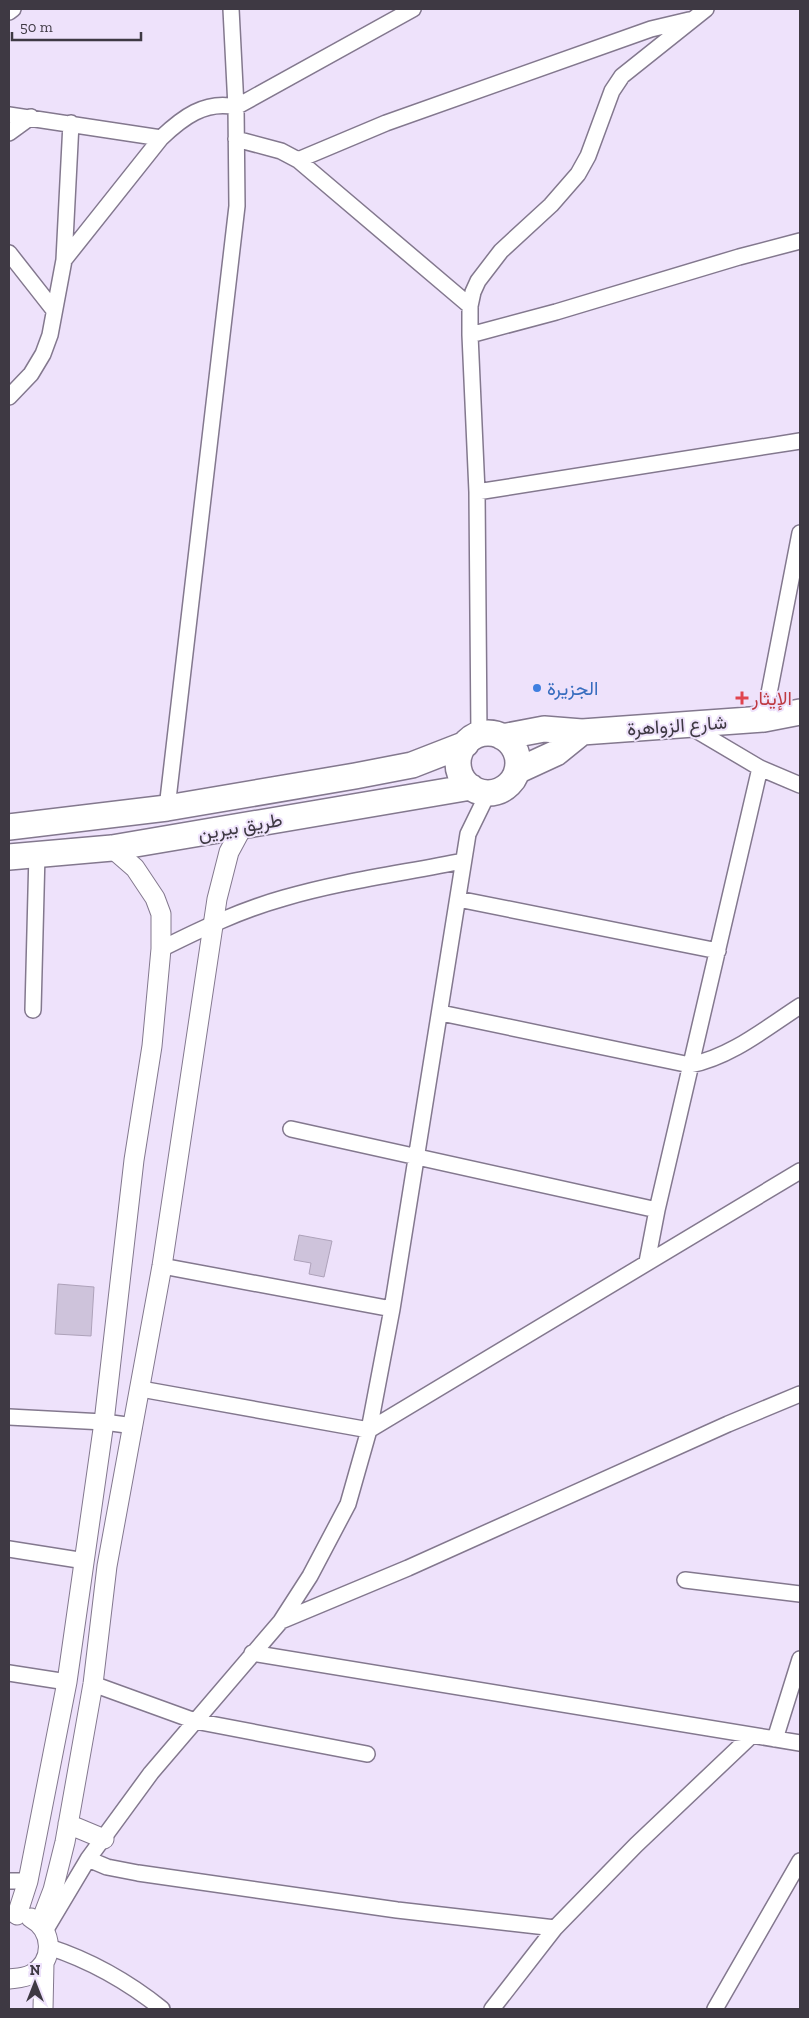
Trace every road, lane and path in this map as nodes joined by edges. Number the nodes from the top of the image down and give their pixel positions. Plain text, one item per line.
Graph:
1 (13, 9) edge
2 (231, 9) edge
3 (412, 9) edge
4 (706, 9) edge
5 (9, 12) edge
6 (694, 19) junction
7 (236, 107) junction
8 (9, 115) edge
9 (31, 117) junction
10 (71, 123) junction
11 (9, 133) edge
12 (161, 138) junction
13 (236, 139) junction
14 (298, 160) junction
15 (800, 241) edge
16 (9, 253) edge
17 (64, 260) junction
18 (470, 306) junction
19 (53, 309) junction
20 (470, 335) junction
21 (9, 397) edge
22 (800, 442) edge
23 (477, 492) junction
24 (800, 532) edge
25 (800, 712) edge
26 (764, 719) junction
27 (688, 725) junction
28 (582, 732) junction
29 (482, 738) junction
30 (760, 768) junction
31 (517, 771) junction
32 (800, 785) edge
33 (479, 790) junction
34 (167, 808) junction
35 (243, 826) junction
36 (9, 827) edge
37 (112, 848) junction
38 (37, 853) junction
39 (9, 857) edge
40 (463, 861) junction
41 (458, 899) junction
42 (215, 922) junction
43 (161, 949) junction
44 (718, 951) junction
45 (800, 1006) edge
46 (32, 1010) dead end
47 (440, 1013) junction
48 (690, 1065) junction
49 (291, 1130) dead end
50 (418, 1156) junction
51 (800, 1171) edge
52 (657, 1210) junction
53 (647, 1262) junction
54 (162, 1266) junction
55 (392, 1309) junction
56 (141, 1389) junction
57 (800, 1394) edge
58 (9, 1418) edge
59 (104, 1422) junction
60 (134, 1426) junction
61 (369, 1430) junction
62 (9, 1549) edge
63 (85, 1561) junction
64 (685, 1580) dead end
65 (800, 1594) edge
66 (280, 1621) junction
67 (252, 1653) junction
68 (800, 1659) edge
69 (9, 1674) edge
70 (67, 1682) junction
71 (93, 1684) junction
72 (195, 1721) junction
73 (752, 1736) junction
74 (775, 1739) junction
75 (800, 1743) edge
76 (367, 1754) dead end
77 (68, 1824) junction
78 (38, 1832) junction
79 (104, 1838) junction
80 (65, 1842) junction
81 (88, 1860) junction
82 (800, 1861) edge
83 (9, 1881) edge
84 (28, 1881) junction
85 (13, 1916) edge
86 (555, 1928) junction
87 (44, 1941) junction
88 (9, 1979) edge
89 (43, 2009) edge
90 (162, 2009) edge
91 (492, 2009) edge
92 (715, 2009) edge

1 - 5 street
2 - 7 street
3 - 7 street
4 - 6 street
6 - 14 street
6 - 18 street
7 - 12 street
7 - 13 street
8 - 9 street
9 - 10 street
9 - 11 street
10 - 12 street
10 - 17 street
12 - 17 street
13 - 14 street
13 - 34 street
14 - 18 street
15 - 20 street
16 - 19 street
17 - 19 street
18 - 20 street
19 - 21 street
20 - 23 street
22 - 23 street
23 - 29 street
24 - 26 street
25 - 26 main road, شارع الزواهرة
26 - 27 main road, شارع الزواهرة
27 - 28 main road, شارع الزواهرة
27 - 30 street
28 - 29 main road, شارع الزواهرة
28 - 31 main road
29 - 31 main road
29 - 33 main road
29 - 34 main road, طريق بيرين
30 - 32 street
30 - 44 street
31 - 33 main road
33 - 35 main road, طريق بيرين
33 - 40 street
34 - 36 main road, طريق بيرين
35 - 37 main road, طريق بيرين
35 - 42 street
37 - 38 main road, طريق بيرين
37 - 43 street
38 - 39 main road, طريق بيرين
38 - 46 street
40 - 41 street
40 - 42 street
41 - 44 street
41 - 47 street
42 - 43 street
42 - 54 street
43 - 59 street
44 - 48 street
45 - 48 street
47 - 48 street
47 - 50 street
48 - 52 street
49 - 50 street
50 - 52 street
50 - 55 street
51 - 53 street
52 - 53 street
53 - 61 street
54 - 55 street
54 - 56 street
55 - 61 street
56 - 60 street
56 - 61 street
57 - 66 street
58 - 59 street
59 - 60 street
59 - 63 street
60 - 71 street
61 - 66 street
62 - 63 street
63 - 70 street
64 - 65 street
66 - 67 street
67 - 72 street
67 - 73 street
68 - 74 street
69 - 70 street
70 - 78 street
71 - 72 street
71 - 77 street
72 - 76 street
72 - 79 street
73 - 74 street
73 - 86 street
74 - 75 street
77 - 79 street
77 - 80 street
78 - 80 street
78 - 84 street
79 - 81 street
80 - 87 street
81 - 86 street
81 - 87 street
82 - 92 street
83 - 84 street
84 - 85 street
85 - 87 street
86 - 91 street
87 - 88 street
87 - 89 street
87 - 90 street

